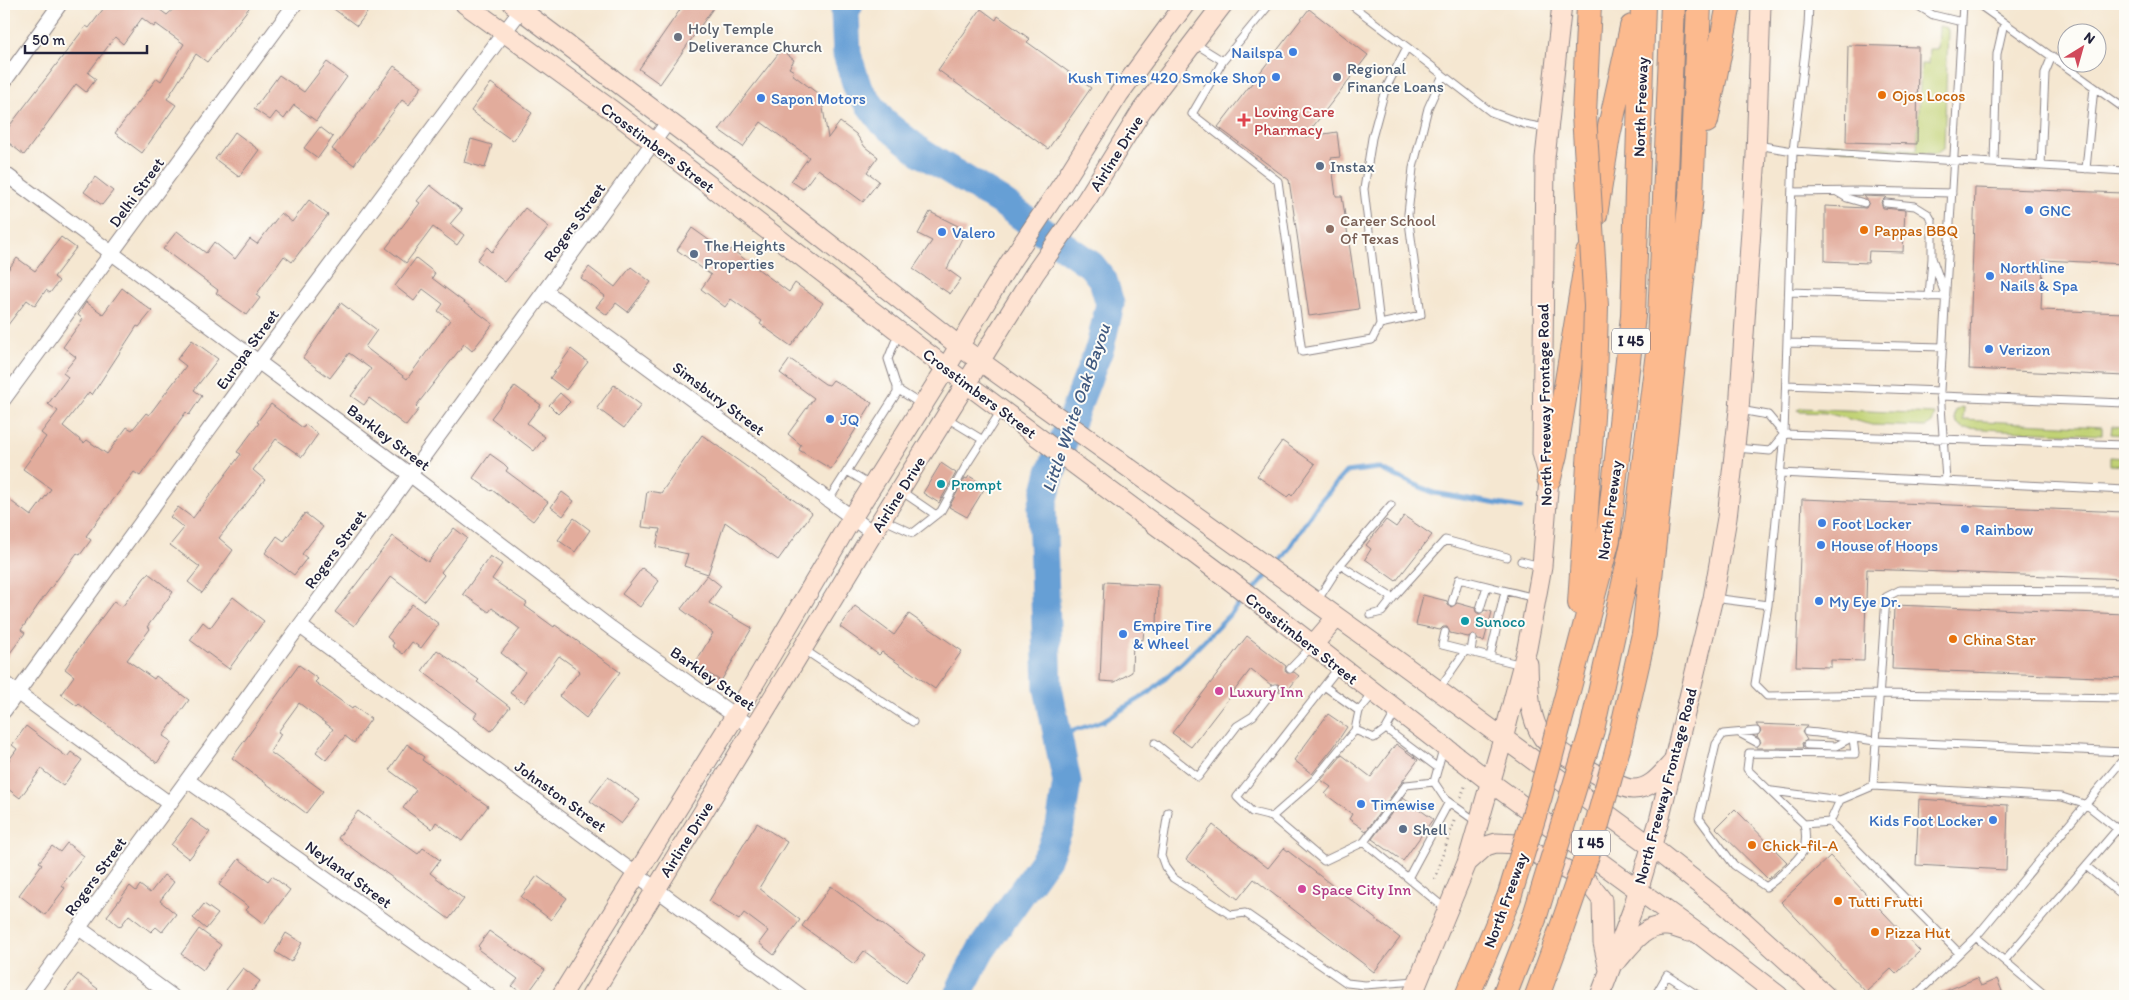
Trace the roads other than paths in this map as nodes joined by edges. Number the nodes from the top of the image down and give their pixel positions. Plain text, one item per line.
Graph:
1 (60, 4) edge
2 (295, 4) edge
3 (465, 4) edge
4 (1186, 4) edge
5 (1224, 4) edge
6 (1270, 4) edge
7 (1350, 4) edge
8 (1562, 4) edge
9 (1589, 4) edge
10 (1637, 4) edge
11 (1643, 4) edge
12 (1673, 4) edge
13 (1699, 4) edge
14 (1729, 4) edge
15 (1761, 4) edge
16 (1809, 4) edge
17 (1915, 4) edge
18 (1963, 4) edge
19 (1978, 4) edge
20 (517, 7) edge
21 (1962, 22) junction
22 (2004, 22) junction
23 (504, 33) junction
24 (1194, 43) junction
25 (1407, 47) junction
26 (2052, 56) junction
27 (1223, 60) junction
28 (1443, 75) junction
29 (4, 82) edge
30 (2094, 87) junction
31 (1119, 94) junction
32 (2125, 109) edge
33 (1142, 110) junction
34 (668, 122) junction
35 (1548, 128) junction
36 (653, 143) junction
37 (1756, 145) junction
38 (1793, 151) junction
39 (1954, 160) junction
40 (1994, 163) junction
41 (2041, 166) junction
42 (2086, 169) junction
43 (2125, 171) edge
44 (4, 173) edge
45 (1792, 192) junction
46 (1836, 192) junction
47 (1952, 193) junction
48 (1691, 196) junction
49 (1864, 203) dead end
50 (1886, 203) dead end
51 (785, 209) junction
52 (769, 231) junction
53 (113, 254) junction
54 (1932, 258) junction
55 (546, 291) junction
56 (1789, 292) junction
57 (1929, 297) junction
58 (1946, 297) junction
59 (1380, 324) junction
60 (899, 331) junction
61 (1787, 343) junction
62 (959, 346) junction
63 (1943, 347) junction
64 (981, 361) junction
65 (258, 362) junction
66 (946, 368) junction
67 (967, 384) junction
68 (1786, 385) junction
69 (897, 390) junction
70 (1940, 394) junction
71 (4, 399) edge
72 (2125, 403) edge
73 (923, 406) junction
74 (1002, 409) junction
75 (1739, 410) junction
76 (946, 418) junction
77 (1784, 434) junction
78 (1944, 439) junction
79 (982, 440) junction
80 (2125, 445) edge
81 (1736, 448) junction
82 (847, 471) junction
83 (1780, 472) junction
84 (410, 475) junction
85 (1549, 478) junction
86 (1946, 480) junction
87 (872, 486) junction
88 (900, 490) junction
89 (2125, 490) edge
90 (828, 500) junction
91 (1174, 501) junction
92 (1391, 505) dead end
93 (936, 515) junction
94 (852, 518) junction
95 (877, 526) junction
96 (1157, 526) junction
97 (1507, 557) dead end
98 (1521, 561) dead end
99 (1340, 565) junction
100 (1542, 566) junction
101 (1487, 586) junction
102 (1505, 591) junction
103 (2125, 592) edge
104 (1394, 598) junction
105 (1713, 598) junction
106 (1536, 599) junction
107 (1316, 602) junction
108 (1452, 602) dead end
109 (1768, 605) junction
110 (1480, 609) dead end
111 (1370, 615) dead end
112 (1336, 618) junction
113 (300, 626) junction
114 (1445, 632) dead end
115 (1473, 639) dead end
116 (1312, 646) junction
117 (802, 649) junction
118 (1468, 651) junction
119 (1525, 656) junction
120 (1490, 657) junction
121 (1339, 667) junction
122 (1290, 669) dead end
123 (1574, 673) junction
124 (4, 683) edge
125 (1324, 686) junction
126 (1275, 688) dead end
127 (1438, 691) junction
128 (17, 693) junction
129 (1374, 693) junction
130 (1880, 694) junction
131 (2125, 698) edge
132 (1397, 710) junction
133 (4, 711) edge
134 (1359, 711) junction
135 (735, 716) junction
136 (913, 722) dead end
137 (754, 728) junction
138 (1386, 729) junction
139 (1355, 730) junction
140 (1756, 731) dead end
141 (1737, 732) junction
142 (1807, 732) dead end
143 (1852, 738) junction
144 (1503, 739) junction
145 (1876, 741) junction
146 (1156, 742) dead end
147 (1756, 742) dead end
148 (1807, 745) dead end
149 (1444, 746) junction
150 (2125, 752) edge
151 (2125, 758) edge
152 (1674, 760) junction
153 (1438, 768) junction
154 (187, 780) junction
155 (1434, 782) junction
156 (1490, 782) junction
157 (1873, 786) junction
158 (1772, 791) junction
159 (1840, 800) junction
160 (1449, 802) junction
161 (170, 804) junction
162 (2087, 805) junction
163 (1168, 812) dead end
164 (1272, 817) junction
165 (2125, 820) edge
166 (1478, 822) junction
167 (1830, 822) junction
168 (1804, 824) junction
169 (2118, 828) junction
170 (2125, 835) edge
171 (1364, 842) junction
172 (1652, 847) junction
173 (1466, 863) junction
174 (2086, 866) junction
175 (636, 874) junction
176 (1408, 878) junction
177 (656, 888) junction
178 (1638, 890) junction
179 (2125, 898) edge
180 (1448, 911) junction
181 (79, 928) junction
182 (1700, 935) junction
183 (1976, 937) junction
184 (1959, 953) junction
185 (2005, 960) junction
186 (1609, 970) junction
187 (1415, 989) edge
188 (29, 996) edge
189 (172, 996) edge
190 (490, 996) edge
191 (561, 996) edge
192 (591, 996) edge
193 (801, 996) edge
194 (1466, 996) edge
195 (1504, 996) edge
196 (1537, 996) edge
197 (1600, 996) edge
198 (1655, 996) edge
199 (1699, 996) edge
200 (1779, 996) edge
201 (1826, 996) edge
202 (1915, 996) edge
203 (2046, 996) edge

1 - 29 street
2 - 53 street, Delhi Street
3 - 23 main road, Crosstimbers Street
4 - 31 main road, Airline Drive
5 - 24 main road, Airline Drive
6 - 27 lane
7 - 25 lane
8 - 35 main road, North Freeway Frontage Road
9 - 123 highway, bridge
10 - 85 highway
11 - 123 highway, North Freeway / I 45
12 - 195 highway, North Freeway, bridge
13 - 48 highway, I 45
14 - 48 highway
15 - 37 main road, North Freeway Frontage Road
16 - 38 lane
17 - 21 lane
18 - 21 lane
19 - 22 lane
20 - 23 street, Europa Street
20 - 34 main road, Crosstimbers Street
21 - 39 lane
22 - 26 lane
22 - 40 lane
23 - 36 main road, Crosstimbers Street
23 - 65 street, Europa Street
24 - 27 lane
24 - 33 main road, Airline Drive
25 - 28 lane
25 - 59 lane
26 - 30 lane
26 - 41 lane
27 - 59 lane
28 - 35 lane
28 - 59 lane
30 - 32 lane
30 - 42 lane
31 - 33 main road
31 - 62 main road, Airline Drive
33 - 64 main road, Airline Drive
34 - 36 street, Rogers Street
34 - 51 main road, Crosstimbers Street
35 - 85 main road, North Freeway Frontage Road
36 - 52 main road, Crosstimbers Street
36 - 55 street, Rogers Street
37 - 38 lane
37 - 75 main road, North Freeway Frontage Road
38 - 39 lane
38 - 45 lane
39 - 40 lane
39 - 47 lane
40 - 41 lane
41 - 42 lane
42 - 43 lane
44 - 53 street, Barkley Street
45 - 46 lane
45 - 56 lane
46 - 47 lane
46 - 49 lane
47 - 58 lane
48 - 196 highway, I 45, bridge
50 - 54 lane
51 - 52 main road
51 - 62 main road, Crosstimbers Street
52 - 60 main road, Crosstimbers Street
53 - 65 street, Barkley Street
53 - 71 street, Delhi Street
54 - 57 lane
54 - 58 lane
55 - 84 street, Rogers Street
55 - 90 street, Simsbury Street
56 - 57 lane
56 - 61 lane
57 - 58 lane
58 - 63 lane
60 - 66 main road, Crosstimbers Street
60 - 69 lane
61 - 63 lane
61 - 68 lane
62 - 64 main road, Crosstimbers Street
62 - 66 main road, Airline Drive
63 - 70 lane
64 - 67 main road, Airline Drive
64 - 91 main road, Crosstimbers Street
65 - 84 street, Barkley Street
65 - 128 street, Europa Street
66 - 67 main road, Crosstimbers Street
66 - 73 main road, Airline Drive
67 - 74 main road, Crosstimbers Street
67 - 76 main road, Airline Drive
68 - 70 lane
68 - 77 lane
69 - 73 lane
69 - 82 lane
70 - 72 lane
70 - 78 lane
73 - 87 main road, Airline Drive
74 - 79 lane
74 - 96 main road, Crosstimbers Street
75 - 77 lane
75 - 81 main road, North Freeway Frontage Road
76 - 79 lane
76 - 88 main road, Airline Drive
77 - 78 lane
77 - 81 lane
77 - 83 lane
78 - 80 lane
78 - 86 lane
79 - 93 lane
81 - 105 main road, North Freeway Frontage Road
82 - 87 lane
82 - 90 lane
83 - 86 lane
83 - 109 lane
84 - 113 street, Rogers Street
84 - 135 street, Barkley Street
85 - 100 main road, North Freeway Frontage Road
86 - 89 lane
87 - 94 main road, Airline Drive
88 - 93 lane
88 - 95 main road, Airline Drive
90 - 94 street, Simsbury Street
91 - 96 main road
91 - 107 main road, Crosstimbers Street
92 - 99 lane
93 - 95 lane
94 - 95 street, Simsbury Street
94 - 135 main road, Airline Drive
95 - 117 main road, Airline Drive
96 - 116 main road, Crosstimbers Street
97 - 104 lane
98 - 100 lane
99 - 104 lane
99 - 107 lane
100 - 106 main road, North Freeway Frontage Road
101 - 102 lane
101 - 108 lane
101 - 110 lane
102 - 106 lane
102 - 120 lane
103 - 130 lane
104 - 111 lane
105 - 109 lane
105 - 152 main road, North Freeway Frontage Road
106 - 119 main road, North Freeway Frontage Road
107 - 112 main road, Crosstimbers Street
109 - 130 lane
112 - 116 main road
112 - 127 main road, Crosstimbers Street
113 - 154 street, Rogers Street
113 - 175 street, Johnston Street
114 - 118 lane
115 - 118 lane
116 - 121 main road, Crosstimbers Street
116 - 122 lane
117 - 136 lane
117 - 137 main road, Airline Drive
118 - 120 lane
118 - 127 lane
119 - 120 lane
119 - 144 main road, North Freeway Frontage Road
119 - 152 main road
121 - 125 lane
121 - 129 main road, Crosstimbers Street
123 - 194 highway, North Freeway / I 45, bridge
124 - 128 street
125 - 134 lane
125 - 164 lane
126 - 146 lane
127 - 144 main road, Crosstimbers Street
128 - 133 street, Europa Street
128 - 161 street
129 - 132 main road, Crosstimbers Street
129 - 134 lane
130 - 131 lane
130 - 145 lane
132 - 138 lane
132 - 149 main road, Crosstimbers Street
134 - 139 lane
135 - 137 street, Barkley Street
135 - 175 main road, Airline Drive
137 - 177 main road, Airline Drive
138 - 139 lane
138 - 153 lane
139 - 164 lane
140 - 141 lane
141 - 147 lane
141 - 168 lane
142 - 143 lane
143 - 145 lane
143 - 148 lane
143 - 158 lane
144 - 156 main road, North Freeway Frontage Road
144 - 172 main road, Crosstimbers Street
145 - 150 lane
145 - 157 lane
149 - 153 lane
149 - 156 main road, Crosstimbers Street
151 - 162 lane
152 - 172 main road, North Freeway Frontage Road
153 - 155 lane
154 - 161 street, Rogers Street
154 - 190 street, Neyland Street
155 - 160 lane
155 - 171 lane
156 - 166 main road, North Freeway Frontage Road
156 - 178 main road, Crosstimbers Street
157 - 159 lane
157 - 162 lane
158 - 159 lane
158 - 168 lane
159 - 167 lane
160 - 166 lane
160 - 176 lane
161 - 181 street, Rogers Street
162 - 169 lane
162 - 183 lane
163 - 187 lane
164 - 171 lane
165 - 169 lane
166 - 173 main road, North Freeway Frontage Road
167 - 168 lane
167 - 184 lane
169 - 170 lane
169 - 174 lane
171 - 176 lane
172 - 178 main road, North Freeway Frontage Road
172 - 201 main road, Crosstimbers Street
173 - 180 main road, North Freeway Frontage Road
173 - 186 main road
174 - 179 lane
174 - 185 lane
175 - 177 street, Johnston Street
175 - 191 main road, Airline Drive
176 - 180 lane
177 - 192 main road, Airline Drive
177 - 193 street, Johnston Street
178 - 182 main road, Crosstimbers Street
178 - 186 main road, North Freeway Frontage Road
180 - 187 main road, North Freeway Frontage Road
181 - 188 street, Rogers Street
181 - 189 street
182 - 186 main road
182 - 200 main road, Crosstimbers Street
183 - 184 lane
183 - 185 lane
184 - 202 lane
185 - 203 lane
186 - 197 main road, North Freeway Frontage Road
198 - 199 lane

